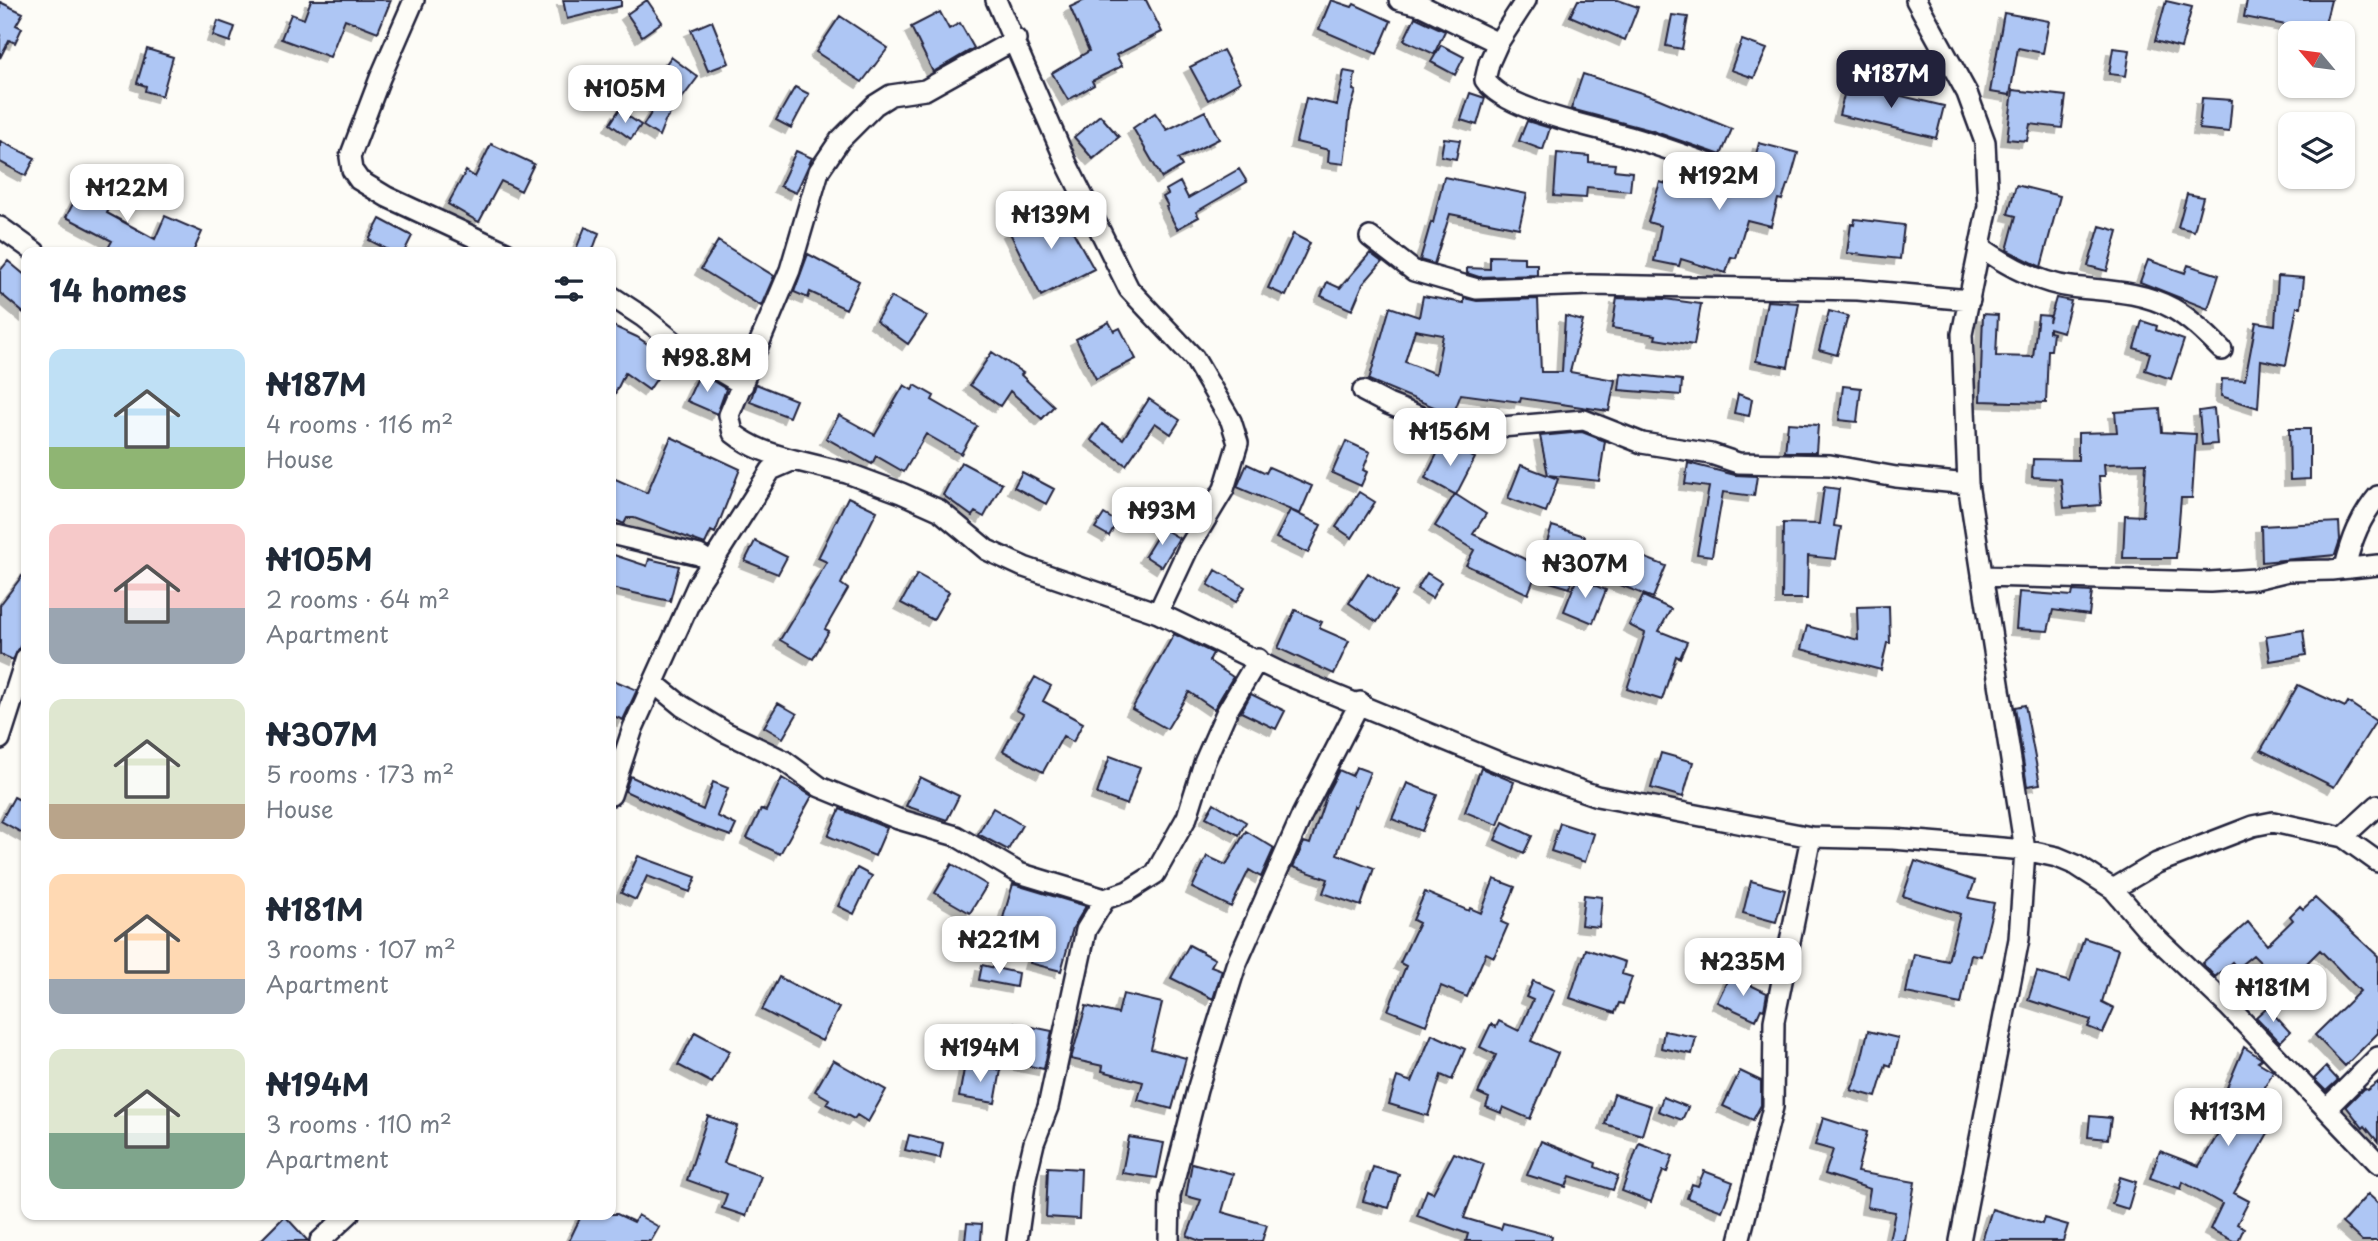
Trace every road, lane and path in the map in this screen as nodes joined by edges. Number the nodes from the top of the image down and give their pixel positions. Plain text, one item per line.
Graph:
1 (414, 0) edge
2 (996, 0) edge
3 (1399, 0) edge
4 (1526, 0) edge
5 (1916, 0) edge
6 (1016, 38) junction
7 (1499, 43) junction
8 (1735, 173) dead end
9 (0, 227) edge
10 (1370, 237) dead end
11 (28, 247) edge
12 (495, 247) edge
13 (1982, 248) junction
14 (616, 299) edge
15 (1970, 300) junction
16 (2222, 350) dead end
17 (743, 385) junction
18 (1363, 391) dead end
19 (794, 460) junction
20 (1968, 484) junction
21 (2378, 496) edge
22 (616, 535) edge
23 (712, 563) junction
24 (2378, 565) edge
25 (2344, 567) junction
26 (1982, 576) junction
27 (1158, 614) junction
28 (1258, 659) junction
29 (21, 674) edge
30 (655, 684) junction
31 (1360, 702) junction
32 (0, 739) edge
33 (616, 779) edge
34 (2378, 805) edge
35 (1811, 837) junction
36 (2343, 837) junction
37 (2025, 850) junction
38 (2378, 862) edge
39 (2113, 889) junction
40 (1105, 899) junction
41 (2378, 1056) edge
42 (2328, 1107) junction
43 (2378, 1163) edge
44 (343, 1220) edge
45 (320, 1241) edge
46 (1017, 1241) edge
47 (1169, 1241) edge
48 (1739, 1241) edge
49 (1960, 1241) edge

1 - 12 street
2 - 6 street
3 - 7 street
4 - 7 street
5 - 13 street
6 - 17 street
6 - 27 street
7 - 8 street
9 - 11 street
10 - 15 street
13 - 15 street
13 - 16 street
14 - 17 street
15 - 20 street
17 - 19 street
18 - 20 street
19 - 23 street
19 - 27 street
20 - 26 street
21 - 25 street
22 - 23 street
23 - 30 street
24 - 25 street
25 - 26 street
26 - 37 street
27 - 28 street
28 - 31 street
28 - 40 street
29 - 32 street
30 - 33 street
30 - 40 street
31 - 35 street
31 - 47 street
34 - 36 street
35 - 37 street
35 - 48 street
36 - 38 street
36 - 39 street
37 - 39 street
37 - 49 street
39 - 42 street
40 - 46 street
41 - 42 street
42 - 43 street
44 - 45 street

